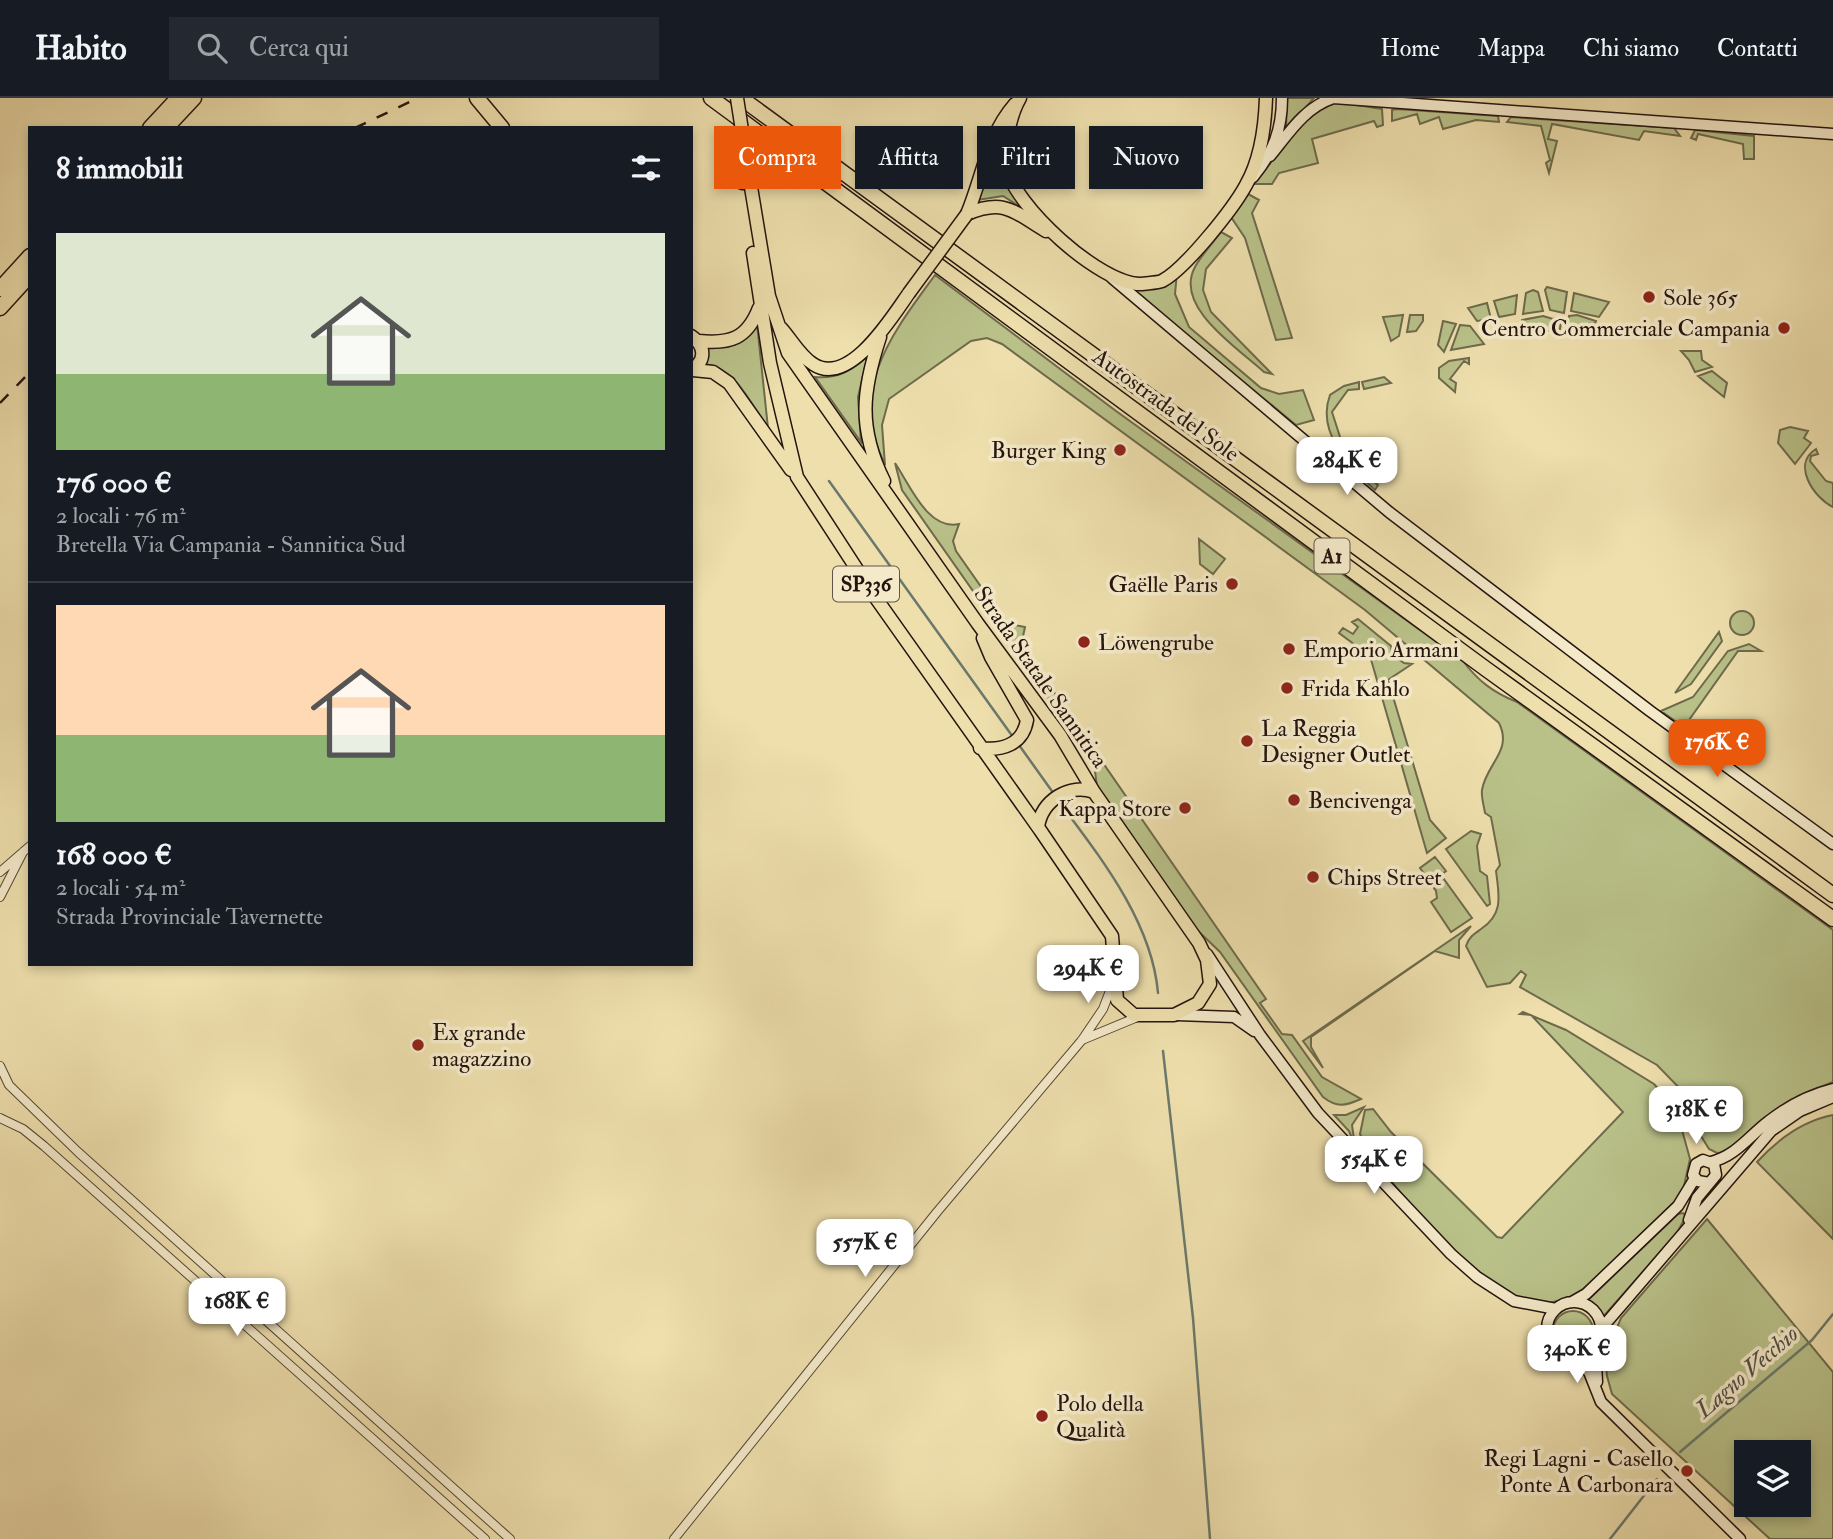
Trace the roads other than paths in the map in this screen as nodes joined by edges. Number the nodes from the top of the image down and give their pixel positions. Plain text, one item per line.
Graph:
1 (168, 98) edge
2 (178, 98) edge
3 (194, 98) edge
4 (202, 98) edge
5 (477, 98) edge
6 (711, 98) edge
7 (728, 98) edge
8 (739, 98) edge
9 (1266, 98) edge
10 (1282, 98) edge
11 (1333, 98) edge
12 (1018, 100) edge
13 (170, 123) edge
14 (143, 126) edge
15 (152, 126) edge
16 (500, 126) edge
17 (1833, 134) edge
18 (1270, 156) junction
19 (1247, 185) junction
20 (967, 214) junction
21 (1056, 237) junction
22 (28, 258) edge
23 (1101, 270) junction
24 (28, 277) edge
25 (0, 289) edge
26 (760, 305) junction
27 (0, 308) edge
28 (778, 325) junction
29 (881, 333) junction
30 (695, 338) edge
31 (693, 369) edge
32 (693, 370) edge
33 (797, 477) junction
34 (895, 505) junction
35 (978, 624) junction
36 (980, 748) junction
37 (1094, 792) junction
38 (1040, 830) junction
39 (1833, 844) edge
40 (26, 849) edge
41 (0, 872) edge
42 (1833, 895) edge
43 (0, 897) edge
44 (1833, 919) edge
45 (1199, 943) junction
46 (1114, 980) junction
47 (1174, 1015) junction
48 (1140, 1016) junction
49 (1260, 1035) junction
50 (1082, 1040) junction
51 (0, 1066) edge
52 (1833, 1089) edge
53 (1833, 1097) edge
54 (0, 1118) edge
55 (1757, 1146) junction
56 (1711, 1161) junction
57 (1695, 1178) junction
58 (1713, 1179) junction
59 (1685, 1229) junction
60 (1572, 1302) junction
61 (1529, 1306) junction
62 (1556, 1309) junction
63 (1547, 1325) junction
64 (1601, 1329) junction
65 (1595, 1345) junction
66 (1573, 1356) junction
67 (1601, 1402) junction
68 (485, 1539) edge
69 (510, 1539) edge
70 (674, 1539) edge
71 (1740, 1539) edge

1 - 14 highway
2 - 15 highway
3 - 13 highway
4 - 13 highway
5 - 16 highway
6 - 44 highway, Autostrada del Sole / A1
7 - 26 main road, SP336
8 - 28 main road, Strada Statale Sannitica / SP336, bridge
8 - 42 highway, Autostrada del Sole / A1
9 - 19 main road
10 - 18 street
11 - 17 street
11 - 18 street
12 - 20 main road, Strada Statale Sannitica
12 - 21 main road
18 - 19 street
19 - 23 main road
20 - 21 main road
20 - 29 main road, Strada Statale Sannitica / SP336, bridge
21 - 23 main road
22 - 25 highway
23 - 39 street
24 - 27 highway
26 - 30 main road
26 - 33 main road, SP336
28 - 29 main road, Strada Statale Sannitica / SP336
28 - 34 main road, Strada Statale Sannitica / SP336
29 - 34 main road, Strada Statale Sannitica / SP336
30 - 31 main road
32 - 33 main road
33 - 36 main road, SP336
34 - 35 main road, Strada Statale Sannitica / SP336
35 - 36 main road
35 - 37 main road, Strada Statale Sannitica / SP336
36 - 38 main road, SP336
37 - 38 main road
37 - 45 main road, Strada Statale Sannitica
38 - 46 main road, SP336
40 - 41 street
40 - 43 street
45 - 47 main road, Strada Statale Sannitica
45 - 49 street, Strada Statale Sannitica
46 - 48 main road, SP336
46 - 50 street
47 - 48 main road
47 - 49 street
48 - 50 street
49 - 61 street, Strada Statale Sannitica
50 - 70 street
51 - 69 street
52 - 56 street
53 - 55 street
54 - 68 street
55 - 58 street
55 - 59 street
56 - 57 street
56 - 58 street
57 - 58 street
57 - 60 street
58 - 59 street
59 - 64 street
60 - 62 street
60 - 64 street
61 - 62 street, Strada Statale Sannitica
61 - 63 street, Strada Statale Sannitica
62 - 63 street
63 - 66 street
64 - 65 street
65 - 66 street
65 - 67 street
66 - 67 street
67 - 71 street

